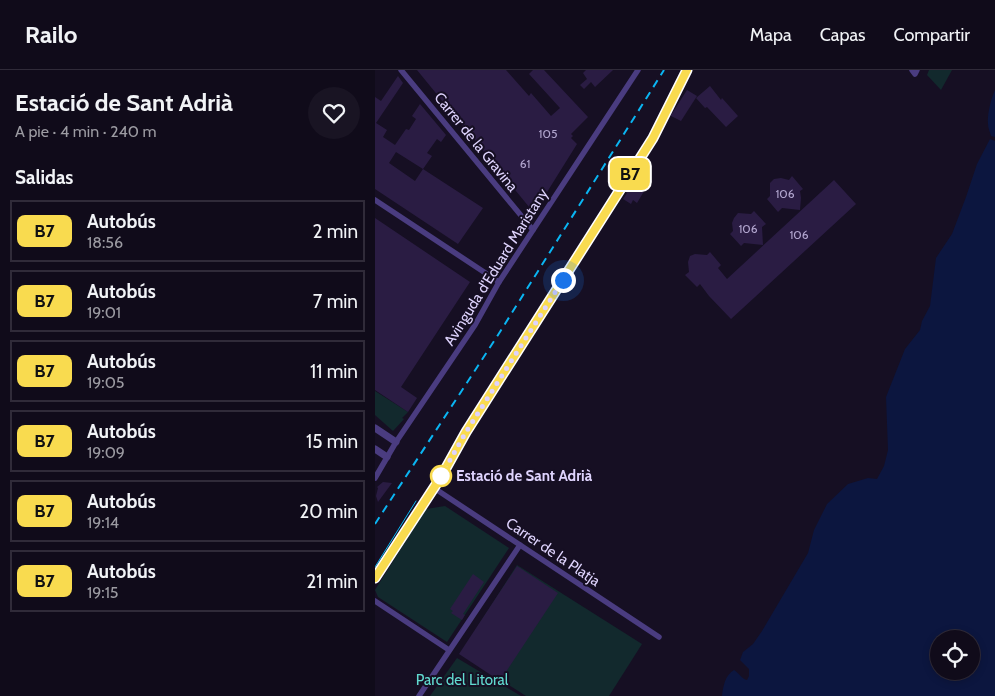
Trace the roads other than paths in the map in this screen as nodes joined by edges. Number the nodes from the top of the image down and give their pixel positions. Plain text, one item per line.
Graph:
1 (401, 70) edge
2 (638, 70) edge
3 (687, 70) edge
4 (375, 200) edge
5 (533, 230) junction
6 (499, 282) junction
7 (375, 428) edge
8 (396, 442) junction
9 (375, 449) edge
10 (387, 457) junction
11 (375, 478) edge
12 (433, 488) junction
13 (520, 544) junction
14 (375, 578) edge
15 (375, 601) edge
16 (659, 637) dead end
17 (449, 650) junction
18 (419, 696) edge

1 - 5 street, Carrer de la Gravina
2 - 5 street, Avinguda d'Eduard Maristany
3 - 12 street
4 - 6 street
5 - 6 street, Avinguda d'Eduard Maristany
6 - 8 street, Avinguda d'Eduard Maristany
7 - 8 street
8 - 10 street, Avinguda d'Eduard Maristany
9 - 10 street
10 - 11 street, Avinguda d'Eduard Maristany
12 - 13 street, Carrer de la Platja
12 - 14 street
13 - 16 street, Carrer de la Platja
13 - 17 street
15 - 17 street
17 - 18 street

